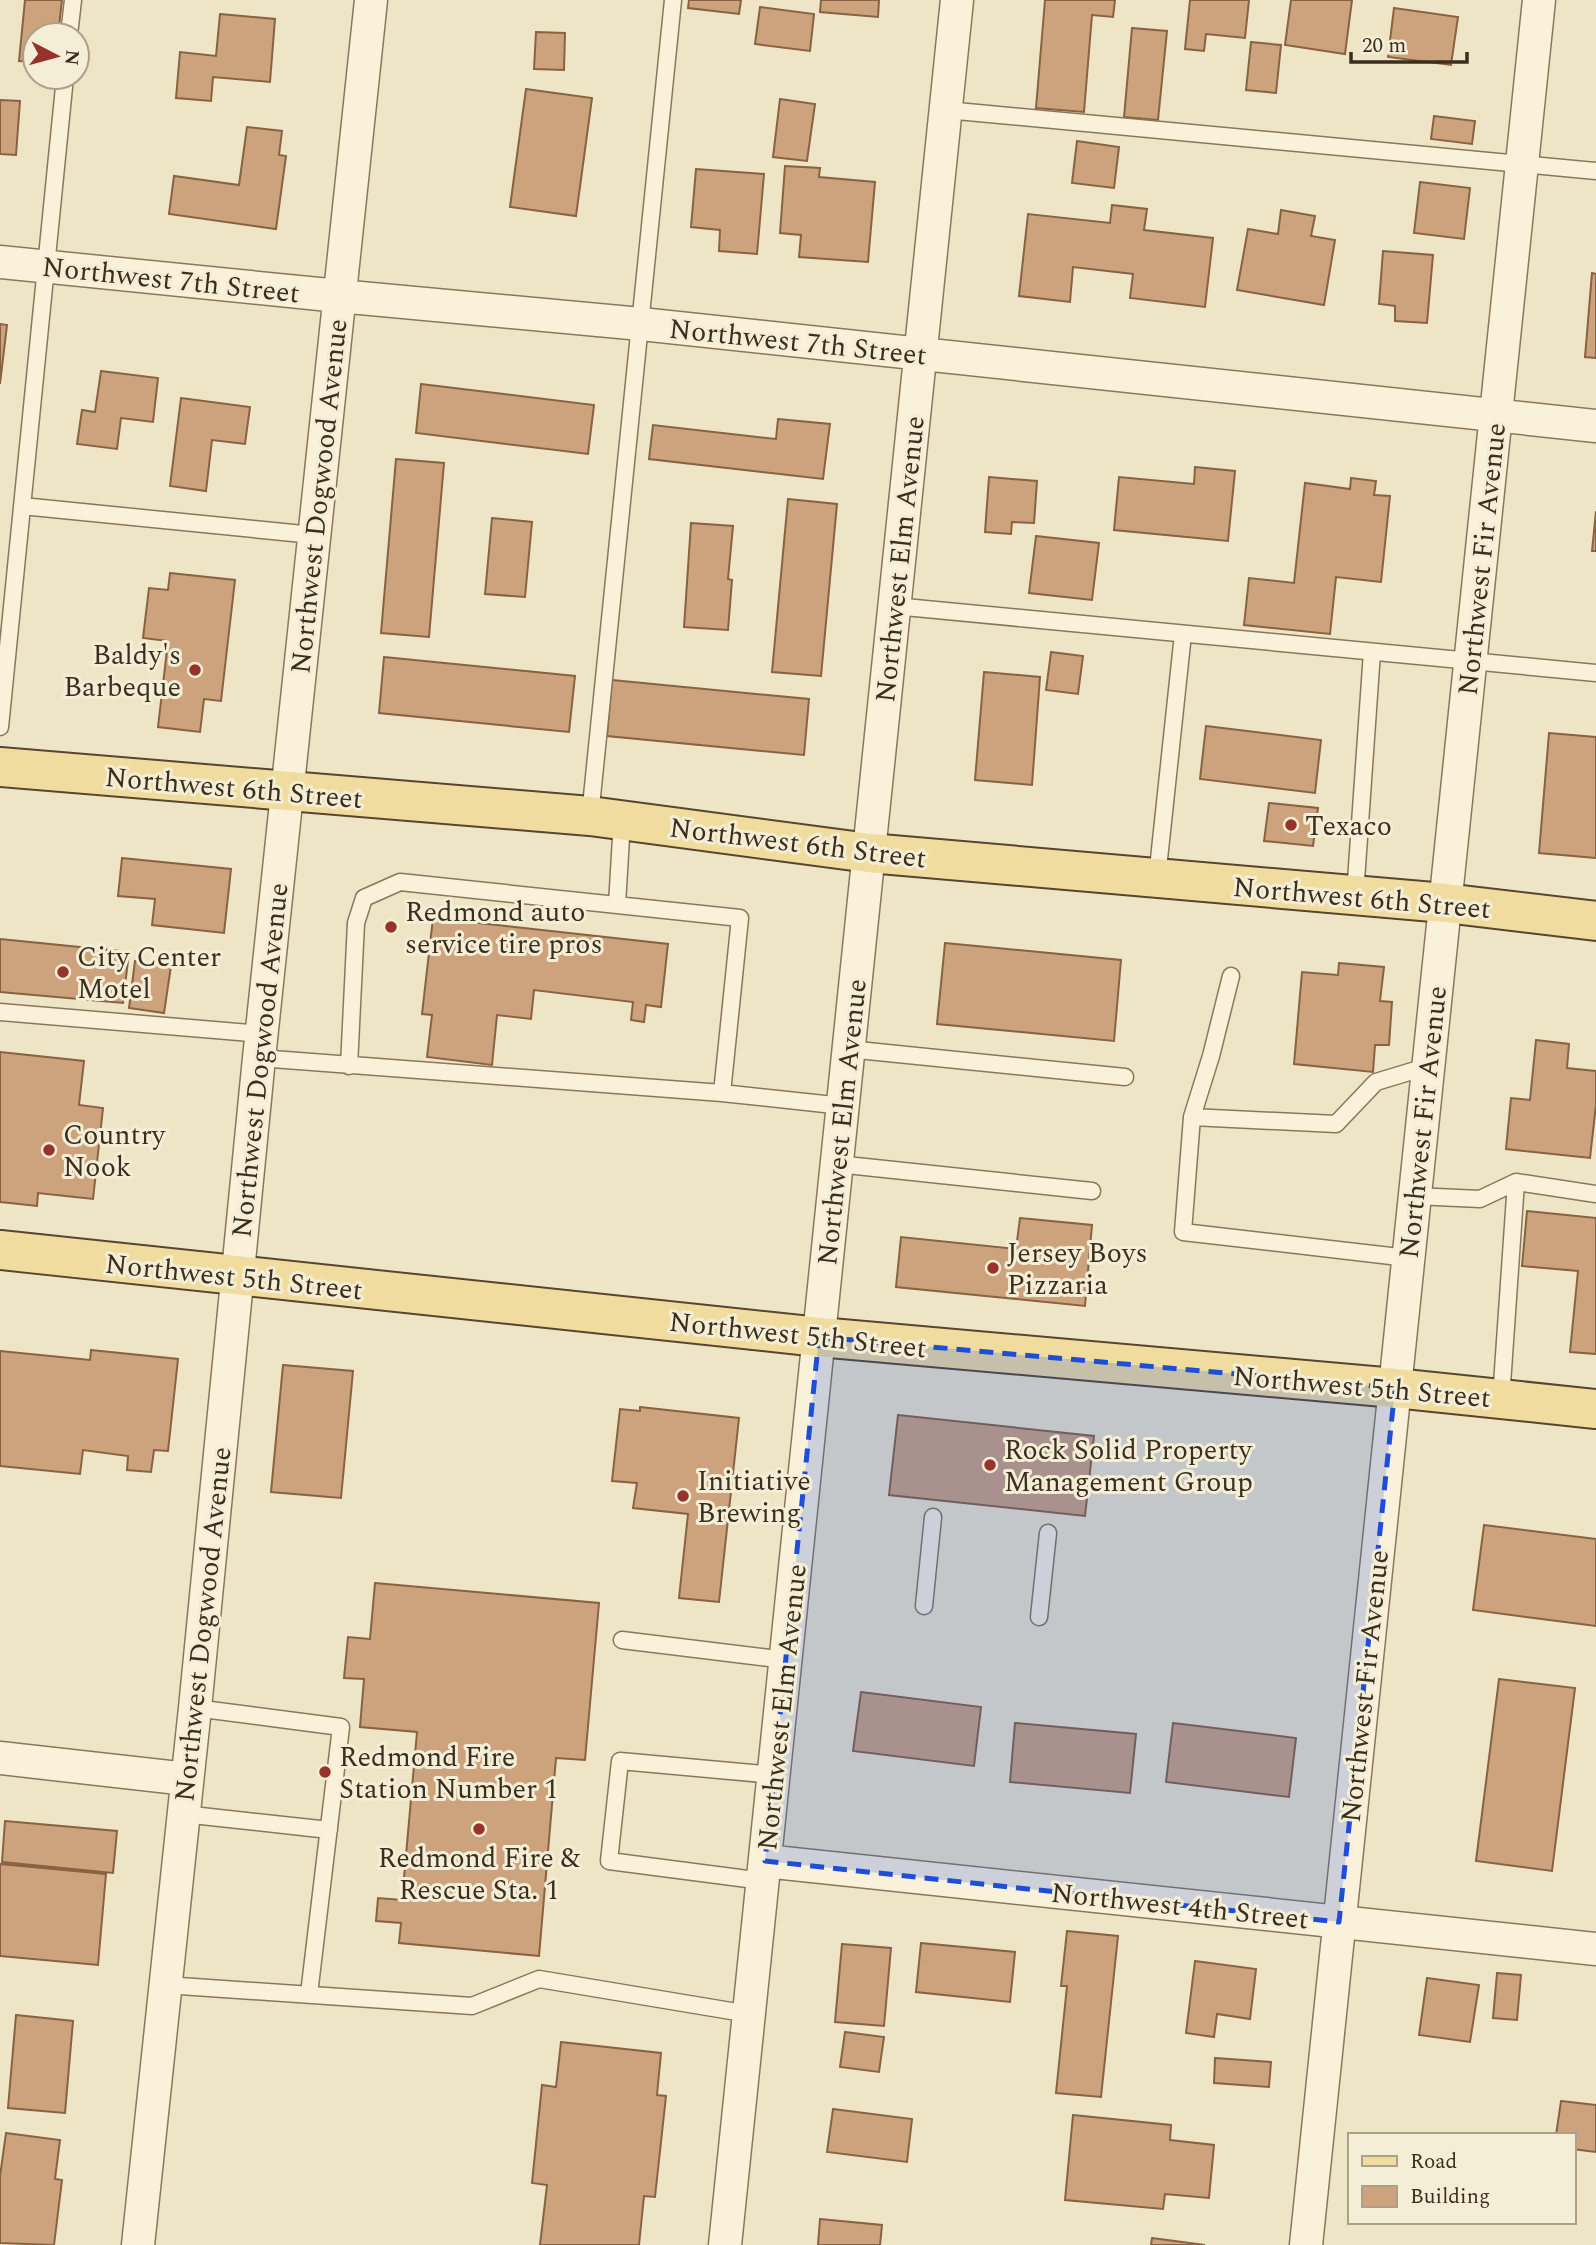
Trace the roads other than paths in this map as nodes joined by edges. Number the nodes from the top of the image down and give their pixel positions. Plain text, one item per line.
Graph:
1 (73, 0) edge
2 (371, 0) edge
3 (673, 0) edge
4 (957, 0) edge
5 (1539, 0) edge
6 (71, 21) edge
7 (64, 91) edge
8 (946, 110) junction
9 (1522, 163) junction
10 (1596, 171) edge
11 (0, 262) edge
12 (45, 266) junction
13 (339, 296) junction
14 (641, 324) junction
15 (921, 354) junction
16 (1496, 415) junction
17 (1596, 426) edge
18 (22, 506) junction
19 (313, 535) junction
20 (894, 606) junction
21 (1183, 634) junction
22 (1372, 652) junction
23 (1471, 662) junction
24 (1596, 673) edge
25 (0, 727) edge
26 (0, 767) edge
27 (287, 792) junction
28 (606, 818) junction
29 (869, 853) junction
30 (1157, 878) junction
31 (1355, 895) junction
32 (1445, 903) junction
33 (617, 905) junction
34 (1596, 921) edge
35 (1231, 976) dead end
36 (0, 1012) edge
37 (260, 1046) junction
38 (848, 1049) junction
39 (349, 1066) junction
40 (1429, 1066) junction
41 (1125, 1077) dead end
42 (722, 1093) junction
43 (843, 1106) junction
44 (1192, 1117) junction
45 (837, 1164) junction
46 (1516, 1182) junction
47 (1092, 1191) dead end
48 (1596, 1194) edge
49 (1415, 1196) junction
50 (0, 1250) edge
51 (1408, 1258) junction
52 (237, 1276) junction
53 (819, 1337) junction
54 (1395, 1388) junction
55 (1501, 1399) junction
56 (1596, 1409) edge
57 (933, 1517) dead end
58 (1048, 1533) dead end
59 (924, 1605) dead end
60 (1039, 1617) dead end
61 (622, 1640) dead end
62 (786, 1660) junction
63 (195, 1708) junction
64 (0, 1758) edge
65 (774, 1774) junction
66 (187, 1779) junction
67 (183, 1814) junction
68 (329, 1830) junction
69 (764, 1871) junction
70 (1339, 1922) junction
71 (1596, 1949) edge
72 (165, 1985) junction
73 (309, 1994) junction
74 (749, 2014) junction
75 (138, 2245) edge
76 (725, 2245) edge
77 (1306, 2245) edge

1 - 6 lane
2 - 13 street, Northwest Dogwood Avenue
3 - 14 lane
4 - 8 street, Northwest Elm Avenue
5 - 9 street, Northwest Fir Avenue
7 - 12 lane
8 - 9 lane
8 - 15 street, Northwest Elm Avenue
9 - 10 lane
9 - 16 street, Northwest Fir Avenue
11 - 12 street, Northwest 7th Street
12 - 13 street, Northwest 7th Street
12 - 18 lane
13 - 14 street, Northwest 7th Street
13 - 19 street, Northwest Dogwood Avenue
14 - 15 street, Northwest 7th Street
14 - 28 lane
15 - 16 street, Northwest 7th Street
15 - 20 street, Northwest Elm Avenue
16 - 17 street, Northwest 7th Street
16 - 23 street, Northwest Fir Avenue
18 - 19 lane
18 - 25 lane
19 - 27 street, Northwest Dogwood Avenue
20 - 21 lane
20 - 29 street, Northwest Elm Avenue
21 - 22 lane
21 - 30 lane
22 - 23 lane
22 - 31 lane
23 - 24 lane
23 - 32 street, Northwest Fir Avenue
26 - 27 main road, Northwest 6th Street
27 - 28 main road, Northwest 6th Street
27 - 37 street, Northwest Dogwood Avenue
28 - 29 main road, Northwest 6th Street
28 - 33 lane
29 - 30 main road, Northwest 6th Street
29 - 38 street, Northwest Elm Avenue
30 - 31 main road, Northwest 6th Street
31 - 32 main road, Northwest 6th Street
32 - 34 main road, Northwest 6th Street
32 - 40 street, Northwest Fir Avenue
33 - 39 lane
33 - 42 lane
35 - 44 lane
36 - 37 lane
37 - 39 lane
37 - 52 street, Northwest Dogwood Avenue
38 - 41 lane
38 - 43 street, Northwest Elm Avenue
39 - 42 lane
40 - 44 lane
40 - 49 street, Northwest Fir Avenue
42 - 43 lane
43 - 45 street, Northwest Elm Avenue
44 - 51 lane
45 - 47 lane
45 - 53 street, Northwest Elm Avenue
46 - 48 lane
46 - 49 lane
46 - 55 lane
49 - 51 street, Northwest Fir Avenue
50 - 52 main road, Northwest 5th Street
51 - 54 street, Northwest Fir Avenue
52 - 53 main road, Northwest 5th Street
52 - 63 street, Northwest Dogwood Avenue
53 - 54 main road, Northwest 5th Street
53 - 62 street, Northwest Elm Avenue
54 - 55 main road, Northwest 5th Street
54 - 70 street, Northwest Fir Avenue
55 - 56 main road, Northwest 5th Street
57 - 59 lane
58 - 60 lane
61 - 62 lane
62 - 65 street, Northwest Elm Avenue
63 - 66 street, Northwest Dogwood Avenue
63 - 68 lane
64 - 66 street
65 - 69 street, Northwest Elm Avenue
65 - 69 lane
66 - 67 street, Northwest Dogwood Avenue
67 - 68 lane
67 - 72 street, Northwest Dogwood Avenue
68 - 73 lane
69 - 70 street, Northwest 4th Street
69 - 74 street, Northwest Elm Avenue
70 - 71 street, Northwest 4th Street
70 - 77 street, Northwest Fir Avenue
72 - 73 lane
72 - 75 street, Northwest Dogwood Avenue
73 - 74 lane
74 - 76 street, Northwest Elm Avenue

